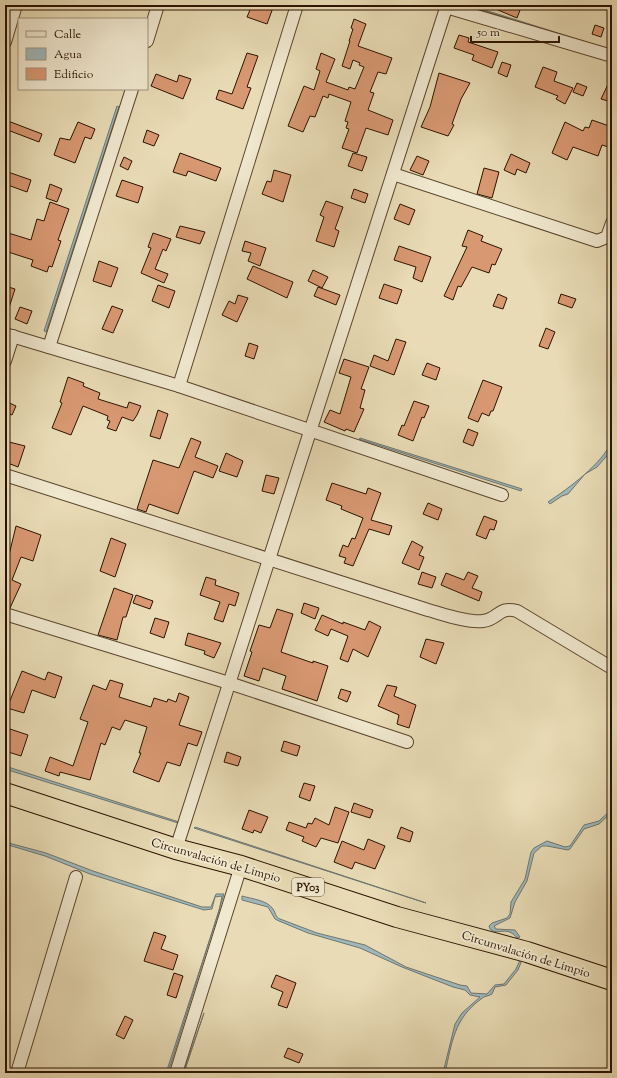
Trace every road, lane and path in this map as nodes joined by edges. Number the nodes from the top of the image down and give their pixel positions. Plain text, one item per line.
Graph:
1 (16, 5) edge
2 (158, 5) edge
3 (297, 5) edge
4 (446, 6) edge
5 (148, 38) edge
6 (5, 42) edge
7 (612, 56) edge
8 (132, 90) edge
9 (393, 174) junction
10 (612, 223) edge
11 (9, 335) edge
12 (49, 347) junction
13 (5, 361) edge
14 (179, 386) junction
15 (311, 429) junction
16 (5, 475) edge
17 (502, 495) dead end
18 (269, 559) junction
19 (5, 614) edge
20 (612, 668) edge
21 (229, 683) junction
22 (407, 742) dead end
23 (5, 793) edge
24 (176, 848) junction
25 (241, 866) junction
26 (76, 877) dead end
27 (612, 980) edge
28 (17, 1073) edge
29 (176, 1073) edge

1 - 6 street
2 - 5 street
3 - 14 street
4 - 7 street
4 - 9 street
8 - 12 street
9 - 10 street
9 - 15 street
11 - 12 street
11 - 13 street
12 - 14 street
14 - 15 street
15 - 17 street
15 - 18 street
16 - 18 street
18 - 20 street
18 - 21 street
19 - 21 street
21 - 22 street
21 - 24 street
23 - 24 highway, Circunvalación de Limpio / PY03
24 - 25 highway, Circunvalación de Limpio / PY03
25 - 27 highway, Circunvalación de Limpio / PY03
25 - 29 street
26 - 28 street

